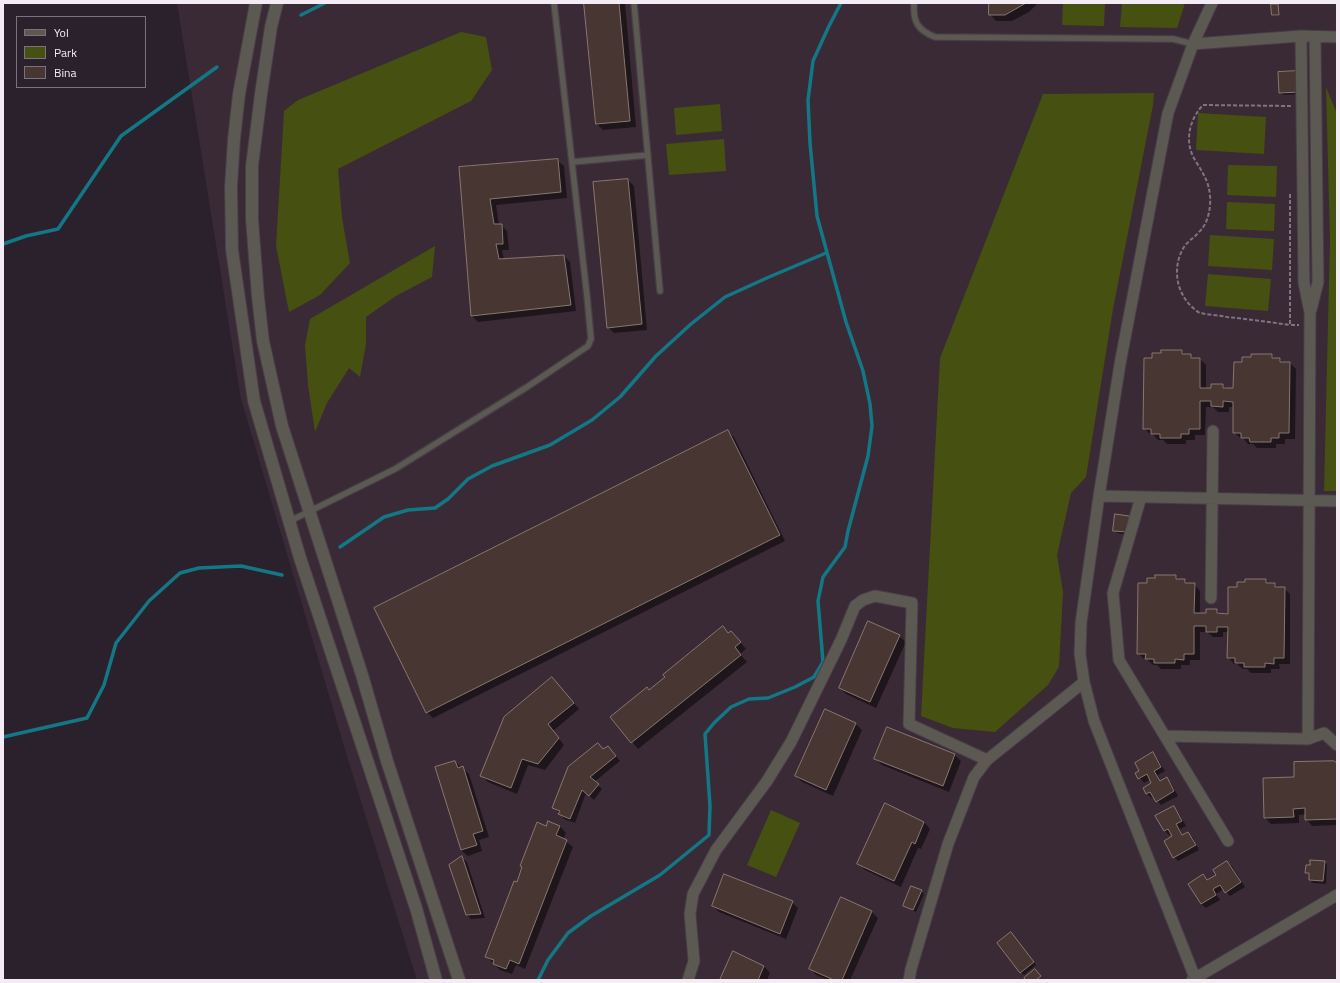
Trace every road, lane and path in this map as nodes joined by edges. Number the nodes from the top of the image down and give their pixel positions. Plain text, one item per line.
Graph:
1 (256, 3) edge
2 (277, 3) edge
3 (554, 3) edge
4 (634, 3) edge
5 (914, 3) edge
6 (1212, 3) edge
7 (1301, 36) junction
8 (1315, 36) junction
9 (1337, 37) edge
10 (1193, 44) junction
11 (1290, 114) dead end
12 (648, 155) junction
13 (572, 162) junction
14 (1290, 192) dead end
15 (660, 292) dead end
16 (1310, 313) junction
17 (1290, 325) junction
18 (1310, 326) junction
19 (1213, 431) dead end
20 (1099, 496) junction
21 (1141, 497) junction
22 (1212, 498) junction
23 (1309, 500) junction
24 (1337, 501) edge
25 (309, 512) junction
26 (290, 521) junction
27 (1211, 598) dead end
28 (1084, 682) junction
29 (1165, 736) junction
30 (1308, 739) junction
31 (1337, 745) edge
32 (986, 760) junction
33 (387, 761) junction
34 (370, 767) junction
35 (1228, 841) dead end
36 (1337, 895) edge
37 (433, 899) junction
38 (416, 908) junction
39 (1193, 979) edge
40 (436, 980) edge
41 (459, 980) edge
42 (688, 980) edge
43 (909, 980) edge

1 - 26 street
2 - 25 street
3 - 13 lane
4 - 12 lane
5 - 10 lane
6 - 10 street
7 - 8 street
7 - 10 street
7 - 16 street
8 - 9 street
8 - 16 street
10 - 20 street
11 - 17 path
12 - 13 lane
12 - 15 lane
13 - 25 lane
14 - 17 path
16 - 18 street
17 - 18 path
18 - 23 street
19 - 22 street
20 - 21 street
20 - 28 street
21 - 22 street
21 - 29 street
22 - 23 street
22 - 27 street
23 - 24 street
23 - 30 street
25 - 26 lane
25 - 33 street
26 - 34 street
28 - 32 street
28 - 39 street
29 - 30 street
29 - 35 street
30 - 31 street
32 - 42 street
32 - 43 street
33 - 34 street
33 - 37 street
34 - 38 street
36 - 39 street
37 - 38 street
37 - 41 street
38 - 40 street

